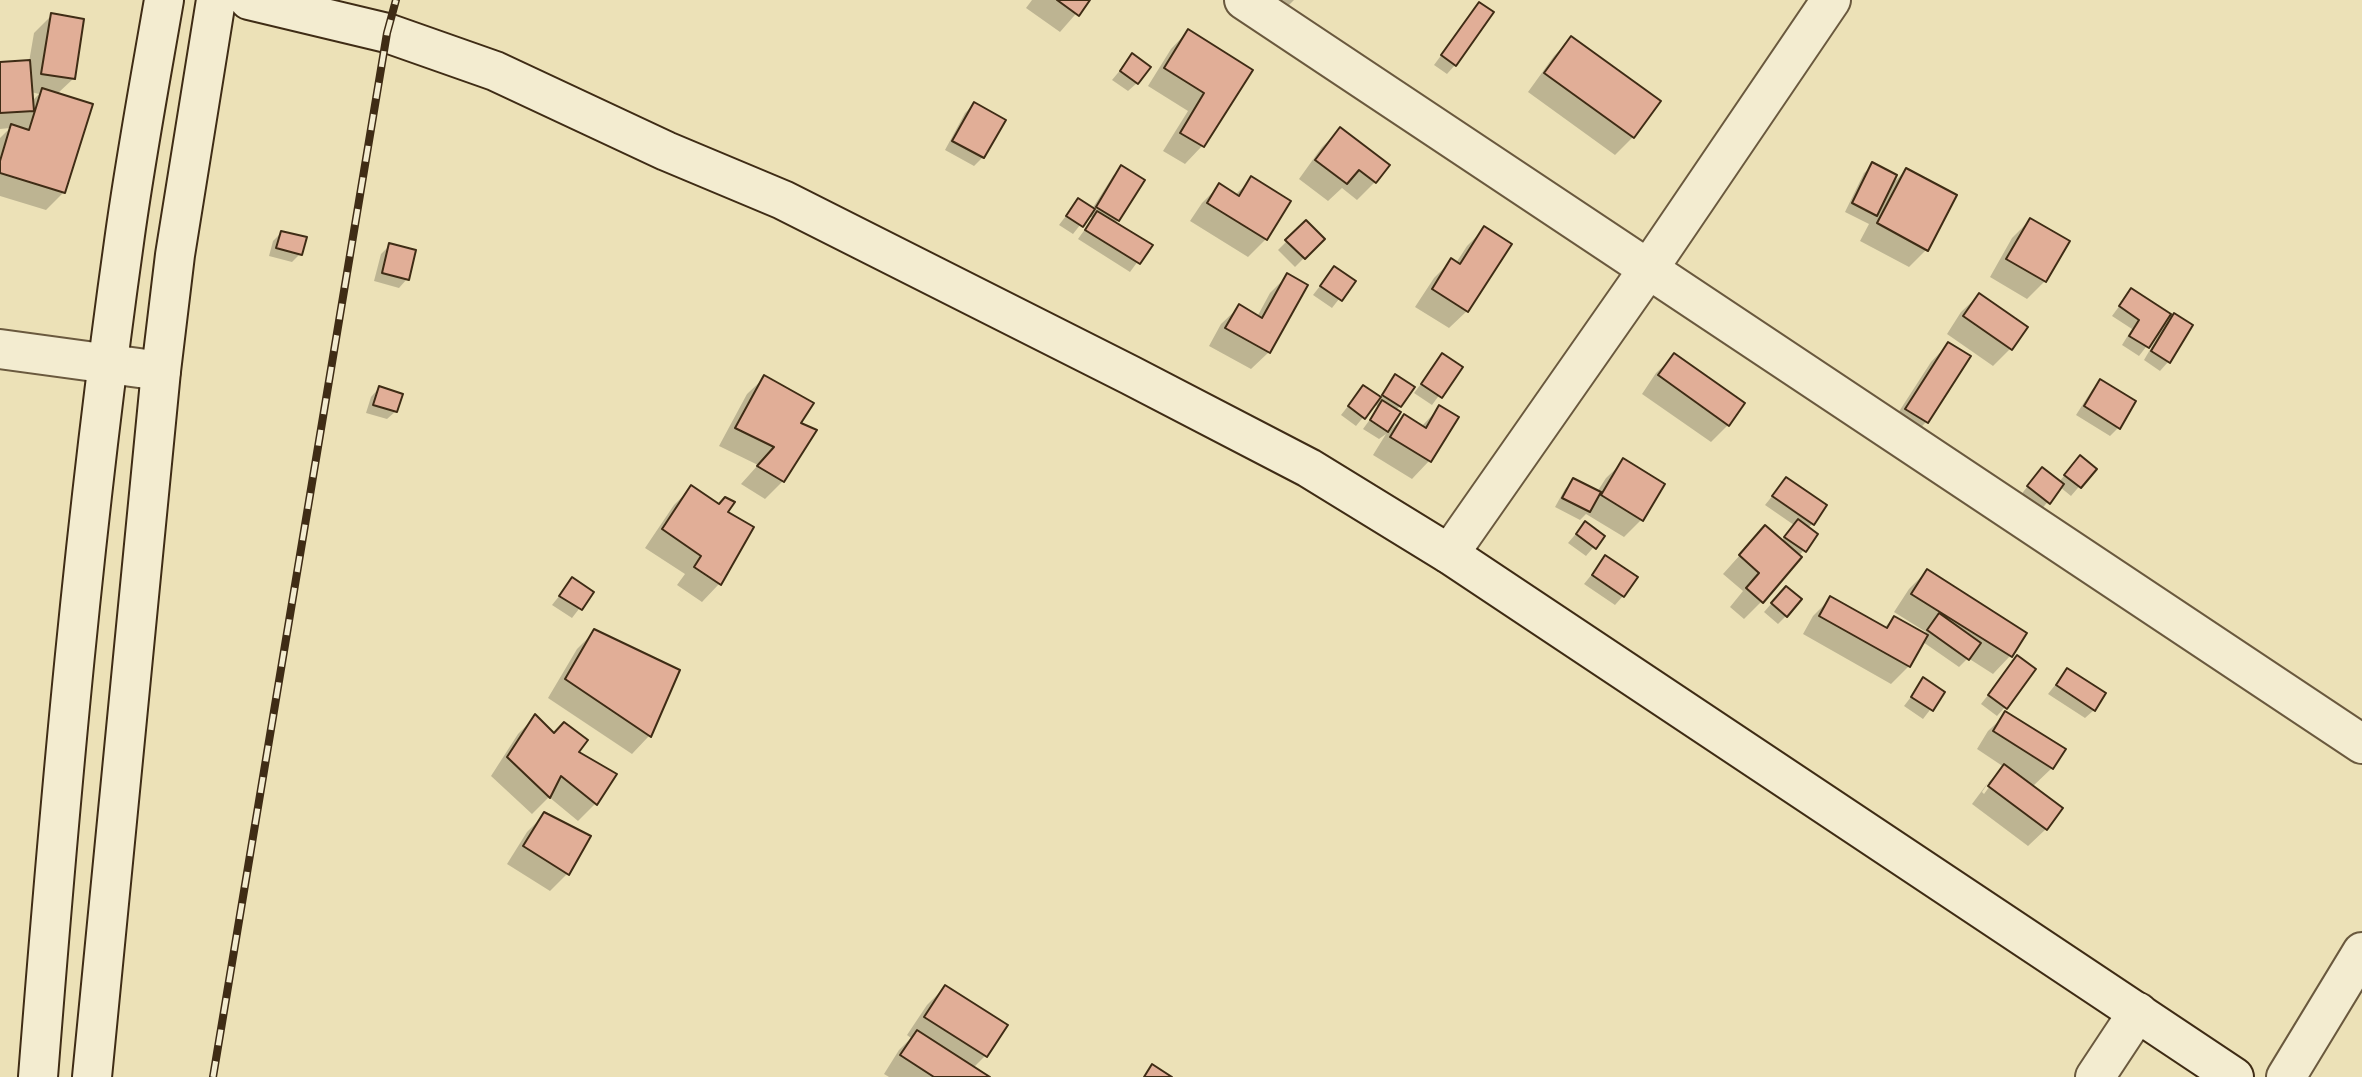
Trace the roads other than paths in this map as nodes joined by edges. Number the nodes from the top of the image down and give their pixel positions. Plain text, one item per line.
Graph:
1 (164, 0) edge
2 (216, 0) edge
3 (249, 0) edge
4 (1244, 0) edge
5 (1831, 0) edge
6 (1649, 268) junction
7 (0, 349) edge
8 (107, 365) junction
9 (161, 371) junction
10 (1449, 554) junction
11 (2362, 744) edge
12 (2362, 952) edge
13 (2138, 1012) junction
14 (38, 1077) edge
15 (92, 1077) edge
16 (2095, 1077) edge
17 (2234, 1077) edge
18 (2286, 1077) edge

1 - 8 street
2 - 9 street
3 - 10 street
4 - 6 street
5 - 6 street
6 - 10 street
6 - 11 street
7 - 8 street
8 - 9 street
8 - 14 street
9 - 15 street
10 - 13 street
12 - 18 street
13 - 16 street
13 - 17 street

